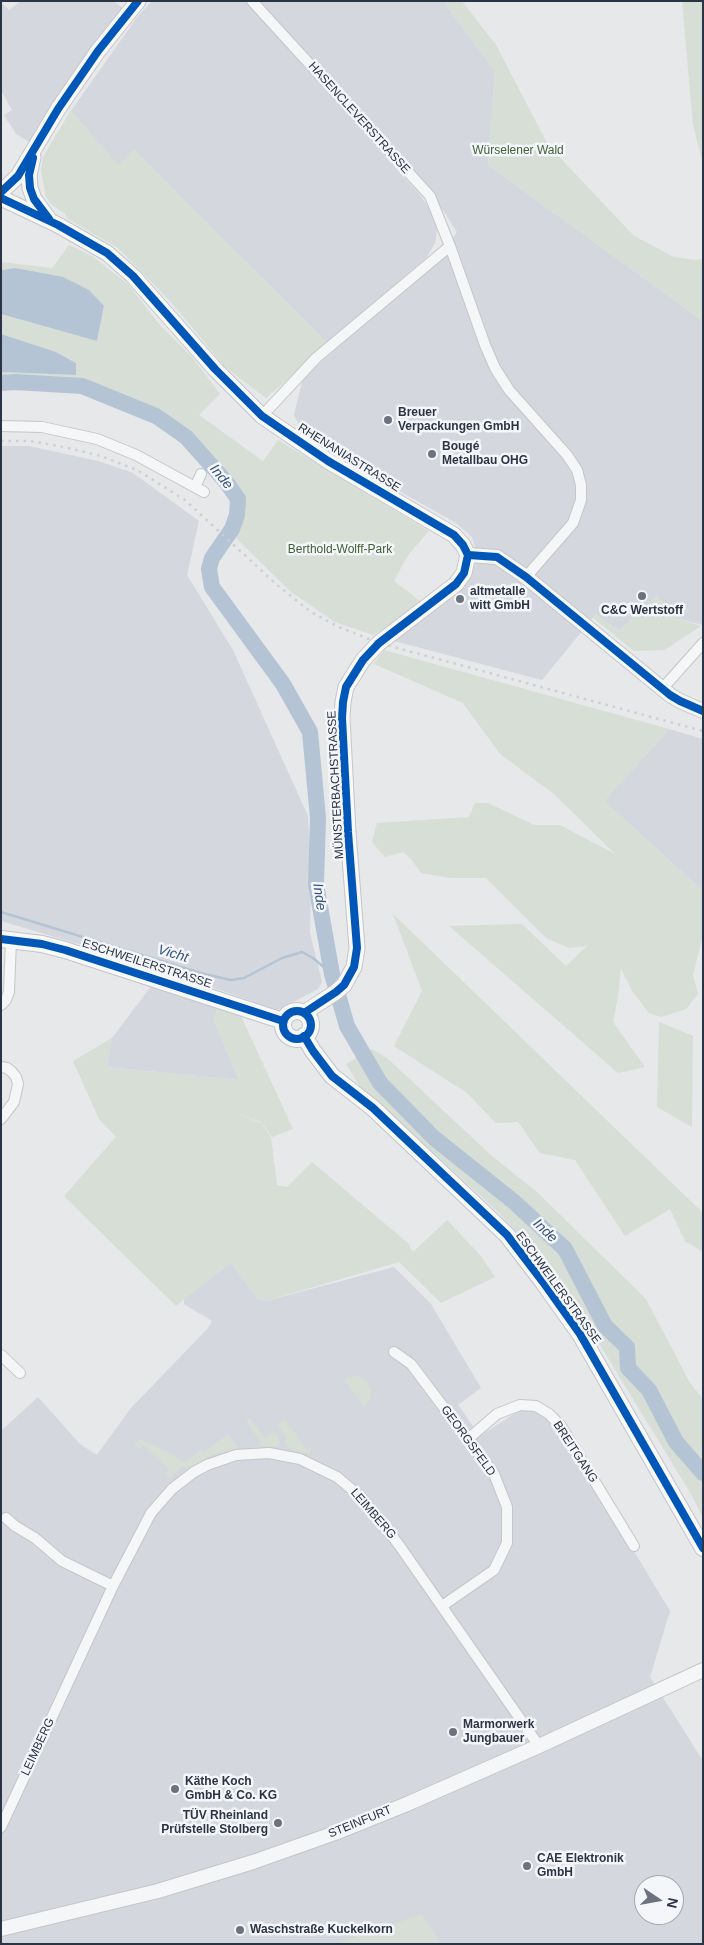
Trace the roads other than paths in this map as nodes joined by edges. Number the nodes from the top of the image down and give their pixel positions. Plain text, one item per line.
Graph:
1 (138, 1) edge
2 (252, 1) edge
3 (38, 142) junction
4 (1, 192) edge
5 (1, 198) edge
6 (51, 221) junction
7 (450, 246) junction
8 (262, 416) junction
9 (1, 426) edge
10 (201, 474) dead end
11 (468, 555) junction
12 (526, 577) junction
13 (703, 643) edge
14 (663, 688) junction
15 (703, 711) edge
16 (6, 939) edge
17 (1, 1005) edge
18 (304, 1013) junction
19 (283, 1022) junction
20 (304, 1036) junction
21 (1, 1067) edge
22 (1, 1119) edge
23 (394, 1352) dead end
24 (1, 1355) edge
25 (20, 1373) dead end
26 (468, 1440) junction
27 (6, 1518) dead end
28 (634, 1546) dead end
29 (703, 1548) edge
30 (113, 1586) junction
31 (442, 1606) junction
32 (703, 1670) edge
33 (539, 1746) junction
34 (1, 1827) edge
35 (1, 1929) edge

1 - 3 main road
2 - 7 street, HASENCLEVERSTRASSE
3 - 4 main road
3 - 6 main road
5 - 6 main road, RHENANIASTRASSE
6 - 8 main road, RHENANIASTRASSE
7 - 8 street
7 - 12 street, HASENCLEVERSTRASSE
8 - 11 main road, RHENANIASTRASSE
9 - 10 street
11 - 12 street
11 - 18 main road, MÜNSTERBACHSTRASSE
12 - 14 street
13 - 14 street
14 - 15 street
16 - 17 street
16 - 19 main road, ESCHWEILERSTRASSE
18 - 19 main road
18 - 20 main road
19 - 20 main road
20 - 29 main road, ESCHWEILERSTRASSE
21 - 22 street
23 - 26 street, GEORGSFELD
24 - 25 street
26 - 28 street, BREITGANG
26 - 31 street, GEORGSFELD
27 - 30 street
30 - 31 street, LEIMBERG
30 - 34 street, LEIMBERG
31 - 33 street, LEIMBERG
32 - 33 street, STEINFURT
33 - 35 street, STEINFURT

